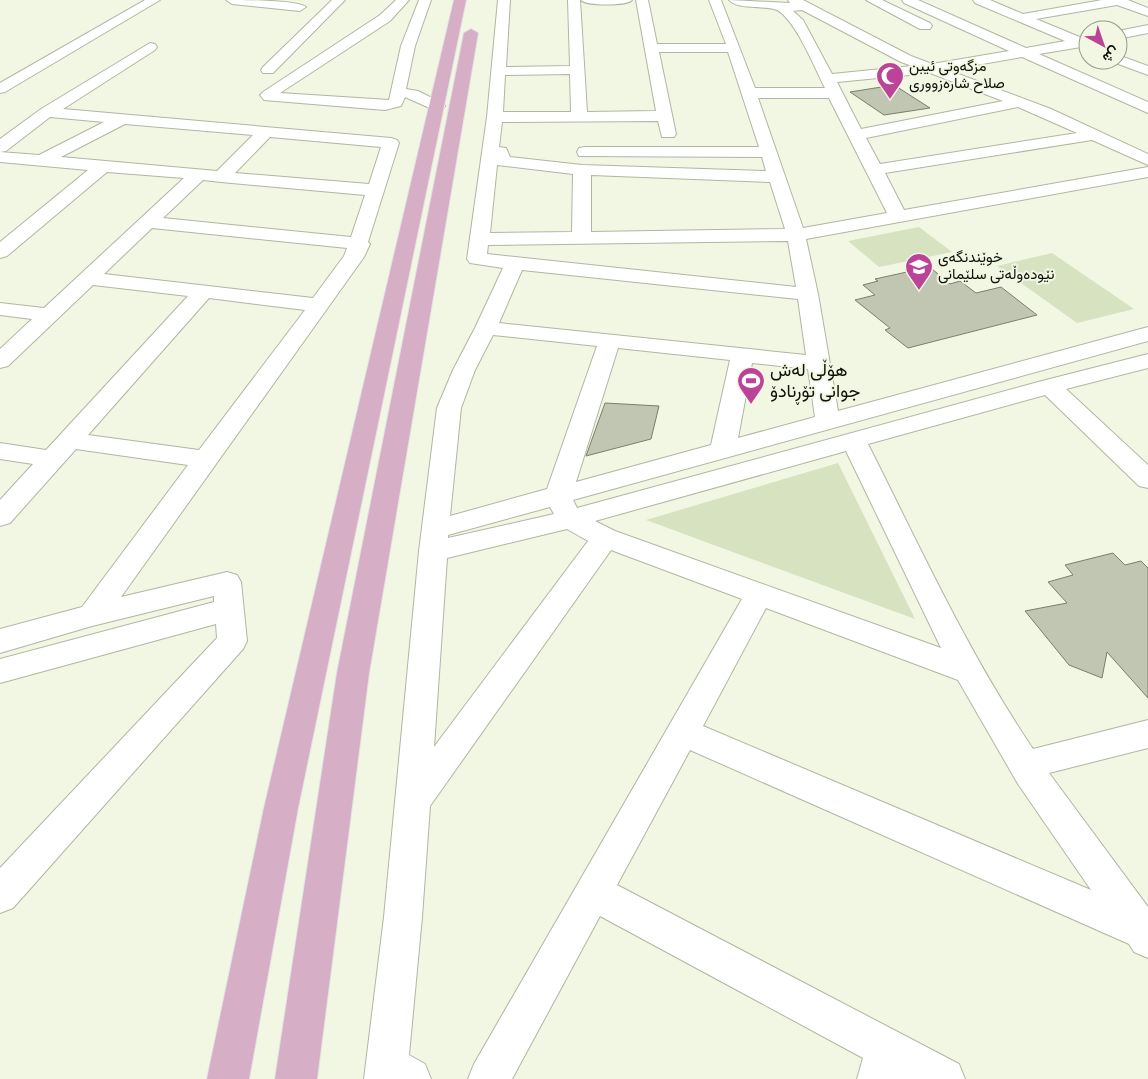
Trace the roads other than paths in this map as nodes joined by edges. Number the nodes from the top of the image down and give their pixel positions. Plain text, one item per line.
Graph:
1 (154, 0) edge
2 (232, 0) edge
3 (339, 0) edge
4 (460, 0) edge
5 (499, 0) edge
6 (574, 0) edge
7 (587, 0) edge
8 (626, 0) edge
9 (642, 0) edge
10 (715, 0) edge
11 (735, 0) edge
12 (872, 0) edge
13 (908, 0) edge
14 (979, 0) edge
15 (1117, 0) edge
16 (793, 4) edge
17 (399, 5) edge
18 (423, 6) edge
19 (300, 7) dead end
20 (1148, 12) edge
21 (1021, 18) junction
22 (1148, 29) edge
23 (1128, 33) edge
24 (941, 34) dead end
25 (1078, 40) edge
26 (1078, 44) edge
27 (966, 46) dead end
28 (150, 47) dead end
29 (651, 48) junction
30 (734, 48) junction
31 (287, 52) junction
32 (1025, 53) junction
33 (330, 54) junction
34 (992, 59) junction
35 (1128, 62) edge
36 (1145, 68) edge
37 (928, 69) junction
38 (268, 70) dead end
39 (576, 70) junction
40 (499, 71) junction
41 (826, 79) junction
42 (0, 89) edge
43 (399, 92) junction
44 (749, 93) junction
45 (834, 93) junction
46 (1021, 102) junction
47 (437, 106) junction
48 (1148, 108) edge
49 (47, 112) junction
50 (579, 116) junction
51 (664, 116) junction
52 (495, 117) junction
53 (120, 120) junction
54 (266, 132) junction
55 (1093, 134) junction
56 (856, 135) junction
57 (495, 152) junction
58 (673, 152) junction
59 (769, 152) junction
60 (2, 157) edge
61 (1148, 160) edge
62 (41, 161) junction
63 (102, 167) junction
64 (582, 170) junction
65 (874, 170) junction
66 (1148, 172) edge
67 (198, 175) junction
68 (221, 177) junction
69 (778, 177) junction
70 (374, 190) junction
71 (898, 216) junction
72 (148, 222) junction
73 (796, 235) junction
74 (581, 238) junction
75 (479, 239) junction
76 (360, 244) junction
77 (0, 252) edge
78 (516, 262) junction
79 (88, 278) junction
80 (204, 291) junction
81 (808, 294) junction
82 (319, 305) junction
83 (0, 309) edge
84 (50, 315) junction
85 (486, 328) junction
86 (1148, 334) edge
87 (609, 342) junction
88 (742, 356) junction
89 (1148, 360) edge
90 (0, 361) edge
91 (819, 363) junction
92 (1050, 386) junction
93 (922, 394) junction
94 (944, 416) junction
95 (828, 421) junction
96 (69, 440) junction
97 (853, 440) junction
98 (723, 449) junction
99 (0, 451) edge
100 (52, 459) junction
101 (206, 459) junction
102 (1148, 480) edge
103 (564, 508) junction
104 (0, 517) edge
105 (605, 538) junction
106 (434, 540) junction
107 (759, 595) junction
108 (230, 609) junction
109 (92, 615) junction
110 (0, 641) edge
111 (0, 670) edge
112 (968, 671) junction
113 (683, 732) junction
114 (1148, 734) edge
115 (1025, 765) junction
116 (412, 803) junction
117 (594, 893) junction
118 (0, 895) edge
119 (1145, 935) edge
120 (882, 1064) edge
121 (394, 1074) edge
122 (228, 1079) edge
123 (296, 1079) edge
124 (489, 1079) edge
125 (944, 1079) edge

1 - 42 street
2 - 19 street
3 - 31 street
4 - 47 main road
5 - 40 street
5 - 123 main road
6 - 39 street
7 - 8 street
9 - 29 street
10 - 30 street
11 - 16 street
12 - 24 street
13 - 32 street
14 - 21 street
15 - 20 street
15 - 21 street
16 - 37 street
16 - 41 street
17 - 18 street
17 - 33 street
18 - 43 street
21 - 25 street
22 - 23 street
26 - 32 street
27 - 34 street
28 - 49 street
29 - 30 street
29 - 51 street
30 - 44 street
31 - 33 street
31 - 38 street
32 - 34 street
32 - 48 street
33 - 43 street
34 - 37 street
35 - 36 street
37 - 41 street
37 - 46 street
39 - 40 street
39 - 50 street
40 - 52 street
41 - 45 street
43 - 47 street
44 - 45 street
44 - 59 street
45 - 56 street
46 - 55 street
46 - 56 street
47 - 122 main road
49 - 53 street
49 - 60 street
50 - 51 street
50 - 52 street
51 - 58 street
52 - 57 street
53 - 54 street
53 - 62 street
54 - 68 street
54 - 70 street
55 - 61 street
55 - 65 street
56 - 65 street
57 - 58 street
57 - 64 street
57 - 75 street
58 - 59 street
59 - 69 street
60 - 62 street
62 - 63 street
63 - 67 street
63 - 77 street
64 - 69 street
64 - 74 street
65 - 71 street
66 - 71 street
67 - 68 street
67 - 72 street
68 - 70 street
69 - 73 street
70 - 76 street
71 - 73 street
72 - 76 street
72 - 79 street
73 - 74 street
73 - 81 street
74 - 75 street
75 - 78 street
76 - 82 street
78 - 81 street
78 - 85 street
79 - 80 street
79 - 84 street
80 - 82 street
80 - 96 street
81 - 91 street
82 - 101 street
83 - 84 street
84 - 90 street
85 - 87 street
85 - 106 street
86 - 93 street
87 - 88 street
87 - 103 street
88 - 91 street
88 - 98 street
89 - 92 street
91 - 95 street
92 - 94 street
92 - 102 street
93 - 94 street
93 - 95 street
94 - 97 street
95 - 98 street
96 - 100 street
96 - 101 street
97 - 103 street
97 - 112 street
98 - 103 street
99 - 100 street
100 - 104 street
101 - 109 street
103 - 105 street
103 - 106 street
105 - 107 street
105 - 116 street
106 - 116 street
107 - 112 street
107 - 113 street
108 - 109 street
108 - 111 street
108 - 118 street
109 - 110 street
112 - 115 street
113 - 117 street
113 - 119 street
114 - 115 street
115 - 119 street
116 - 121 street
117 - 120 street
117 - 124 street
120 - 125 street

